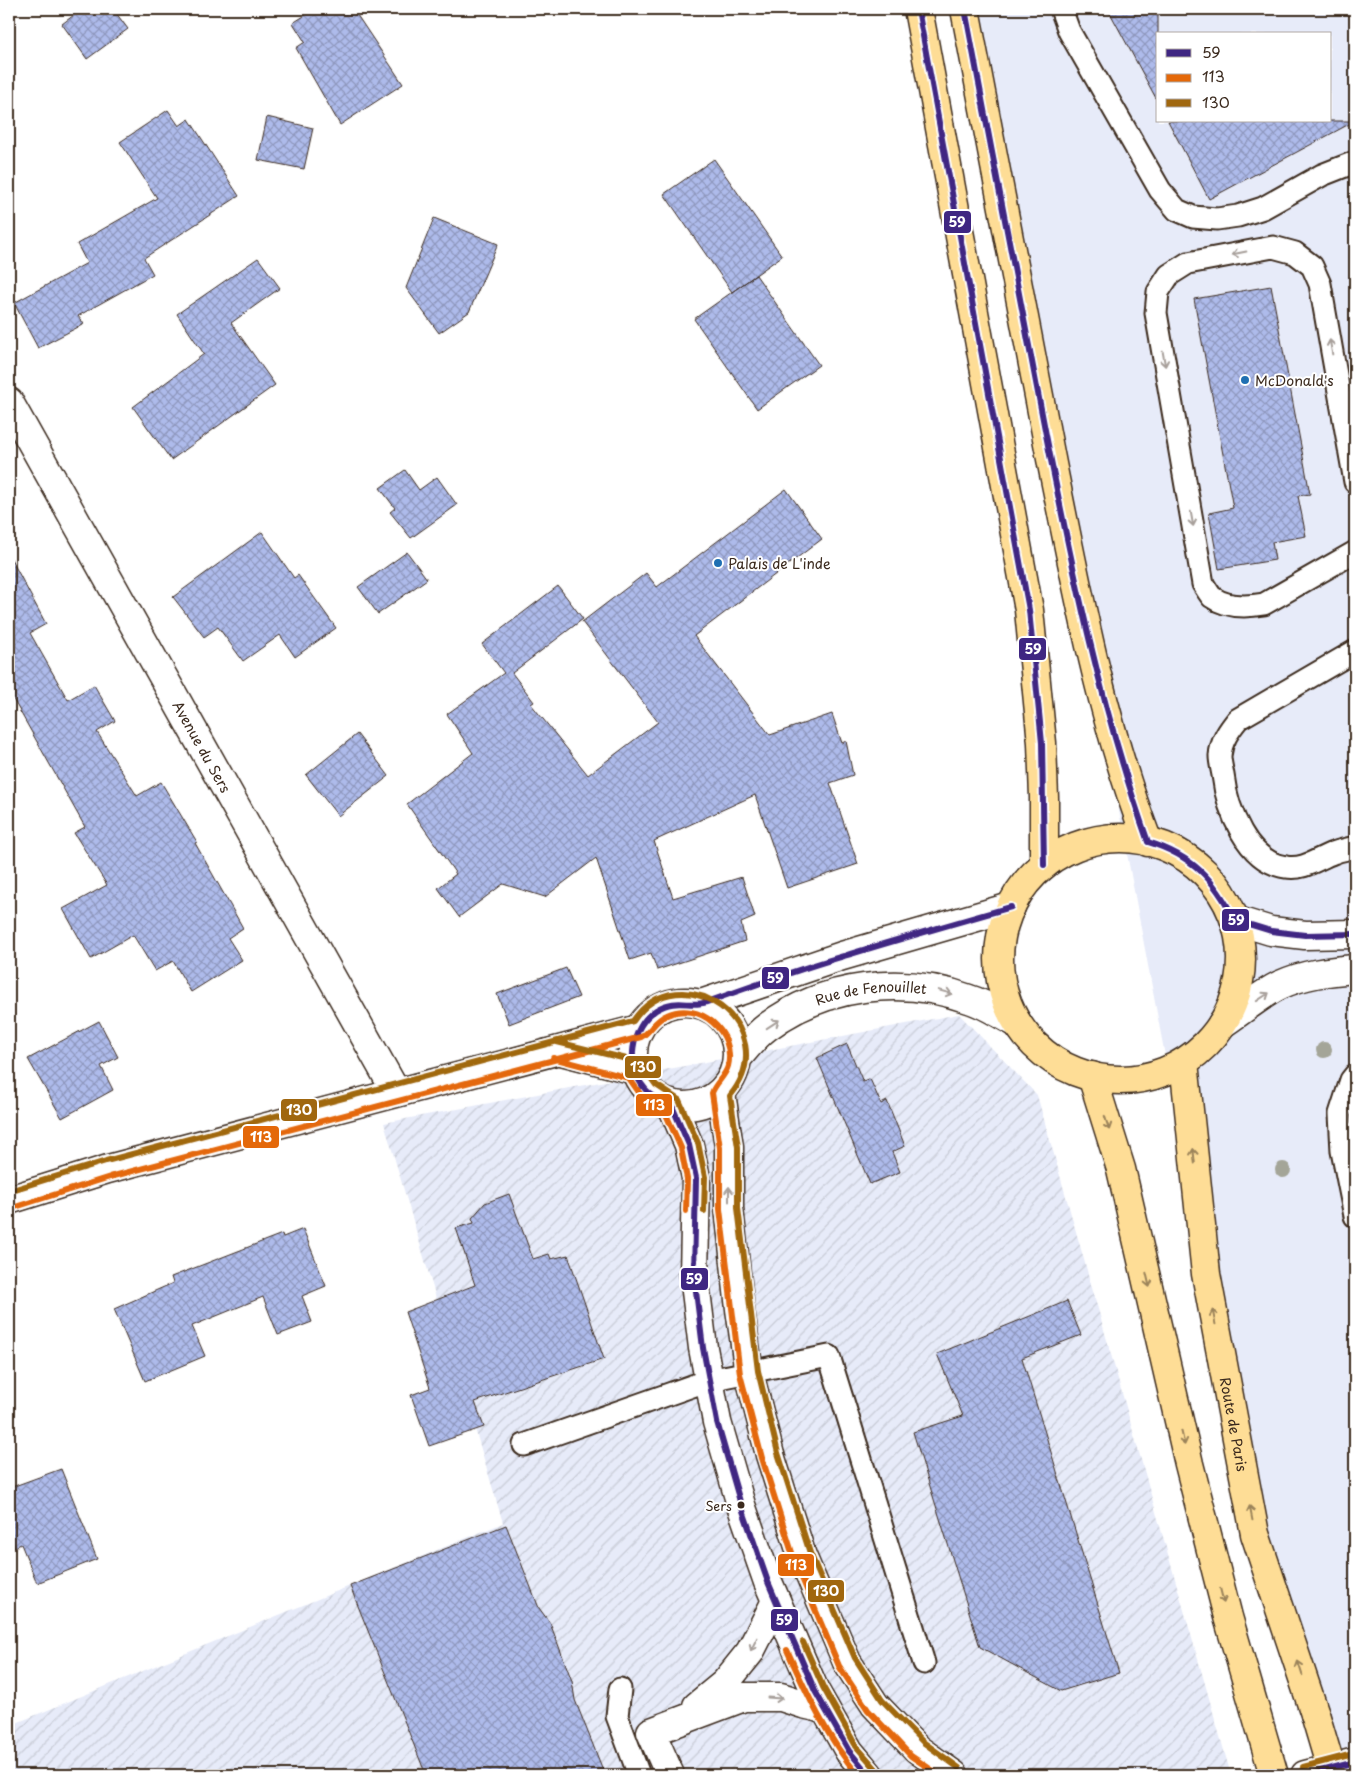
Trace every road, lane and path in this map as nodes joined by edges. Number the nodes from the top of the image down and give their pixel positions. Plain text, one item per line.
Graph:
1 (918, 9) edge
2 (965, 9) edge
3 (1061, 9) edge
4 (1355, 162) edge
5 (9, 402) edge
6 (1355, 482) edge
7 (1355, 552) edge
8 (1355, 650) edge
9 (1148, 842) junction
10 (1355, 848) edge
11 (1044, 865) junction
12 (1011, 907) junction
13 (1235, 920) junction
14 (1355, 934) edge
15 (1355, 969) edge
16 (702, 1004) junction
17 (1017, 1023) junction
18 (1222, 1024) junction
19 (639, 1029) junction
20 (557, 1050) junction
21 (738, 1057) junction
22 (1184, 1062) junction
23 (634, 1070) junction
24 (1355, 1074) edge
25 (1092, 1076) junction
26 (396, 1092) junction
27 (722, 1093) junction
28 (672, 1106) junction
29 (9, 1200) edge
30 (1355, 1216) edge
31 (749, 1372) junction
32 (709, 1380) junction
33 (524, 1446) dead end
34 (776, 1601) junction
35 (924, 1663) dead end
36 (620, 1689) dead end
37 (825, 1709) junction
38 (678, 1720) junction
39 (1355, 1762) edge
40 (639, 1775) edge
41 (670, 1775) edge
42 (869, 1775) edge
43 (954, 1775) edge
44 (1274, 1775) edge
45 (1305, 1775) edge
46 (1333, 1775) edge

1 - 11 main road
2 - 9 main road
3 - 4 lane
5 - 26 main road, Avenue du Sers
6 -> 7 lane
8 - 10 lane
9 - 11 main road
9 - 13 main road
11 - 12 main road
12 - 16 main road
12 - 17 main road
13 - 14 main road
13 - 18 main road
18 -> 15 main road
16 - 19 main road
16 - 21 main road
21 -> 17 main road, Rue de Fenouillet
17 - 25 main road
18 - 22 main road
19 - 20 main road
19 - 23 main road
20 - 23 main road
20 - 26 main road
21 - 27 main road
22 - 25 main road
46 -> 22 main road, Route de Paris, bridge
23 - 28 main road
24 - 30 lane
25 -> 44 main road
26 - 29 main road
27 - 28 main road
31 -> 27 main road
28 - 32 main road
31 - 32 lane
31 - 35 lane
31 - 43 main road
32 - 33 lane
32 - 34 main road
34 - 37 main road
34 -> 38 main road
36 - 40 lane
38 -> 37 main road
37 - 42 main road
38 - 41 main road
39 - 45 main road

